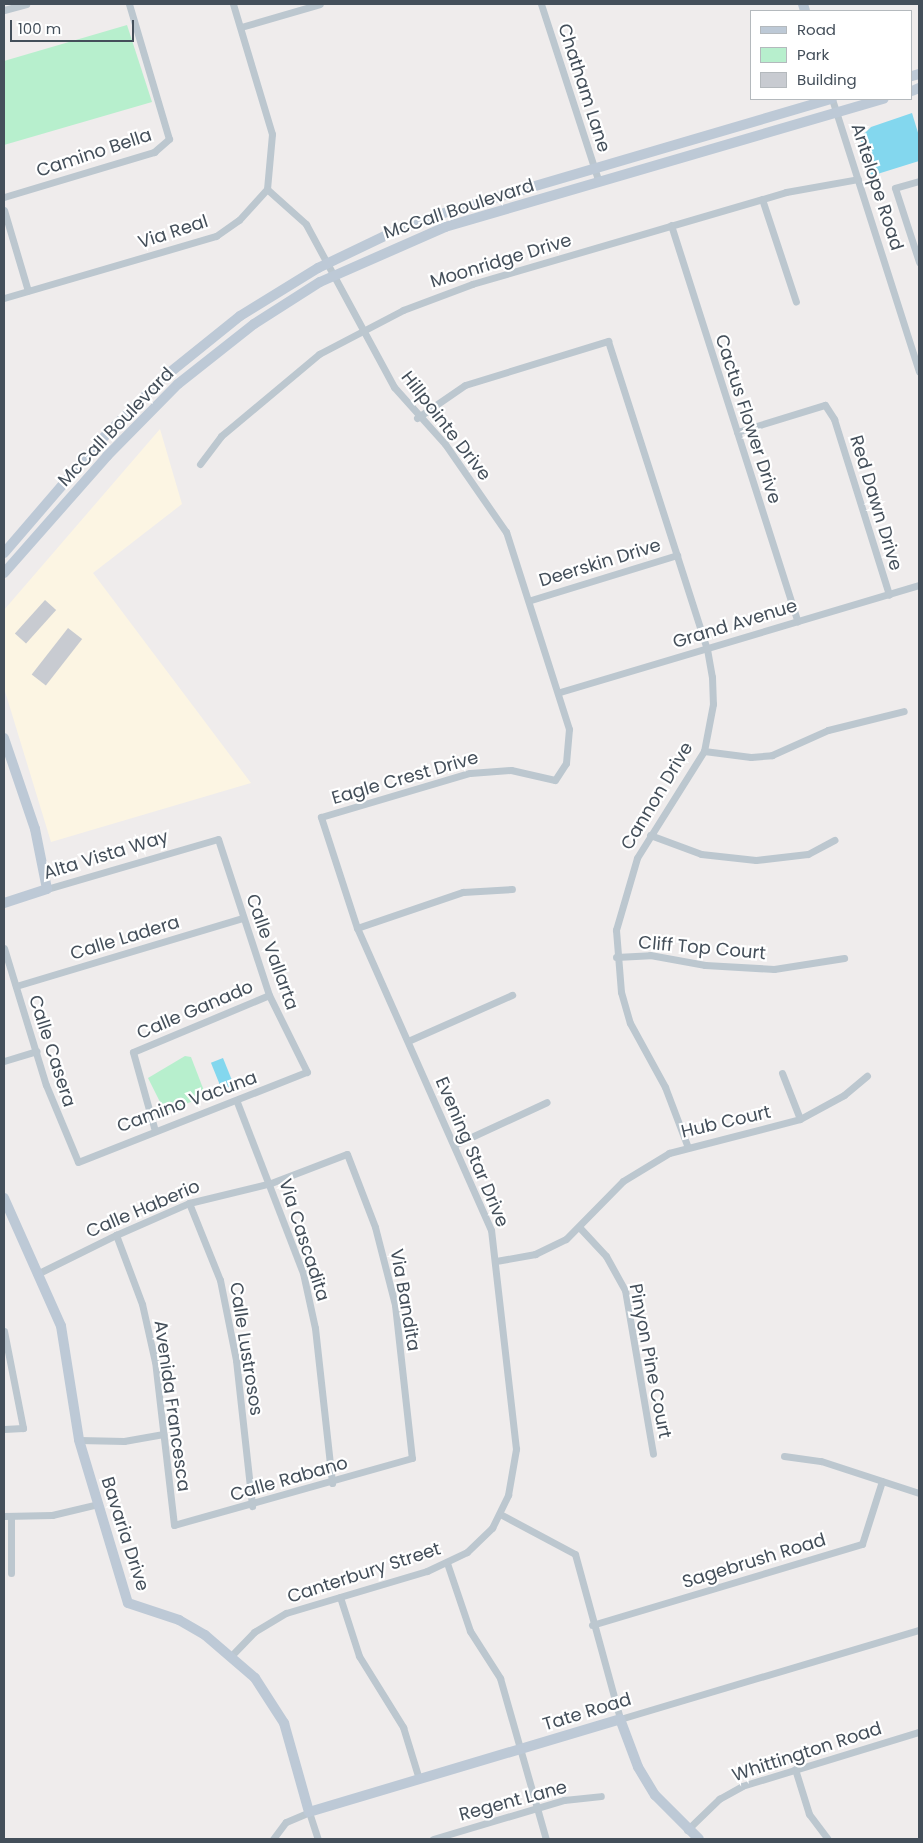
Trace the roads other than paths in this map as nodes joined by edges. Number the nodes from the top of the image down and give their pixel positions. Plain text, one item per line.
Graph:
1 (26, 4) edge
2 (129, 4) edge
3 (233, 4) edge
4 (320, 4) edge
5 (541, 4) edge
6 (4, 10) edge
7 (241, 27) junction
8 (829, 100) edge
9 (832, 100) edge
10 (881, 100) edge
11 (837, 113) junction
12 (595, 168) junction
13 (858, 179) junction
14 (919, 181) edge
15 (599, 182) junction
16 (267, 189) junction
17 (4, 197) edge
18 (762, 199) junction
19 (4, 210) edge
20 (671, 225) junction
21 (919, 262) edge
22 (327, 263) junction
23 (334, 275) junction
24 (28, 291) junction
25 (4, 298) edge
26 (796, 302) dead end
27 (362, 328) junction
28 (194, 351) junction
29 (919, 371) edge
30 (417, 418) junction
31 (130, 431) junction
32 (737, 432) junction
33 (200, 464) dead end
34 (4, 552) edge
35 (678, 555) junction
36 (4, 573) edge
37 (919, 585) edge
38 (889, 595) junction
39 (531, 600) junction
40 (797, 621) junction
41 (707, 648) junction
42 (560, 692) junction
43 (904, 711) dead end
44 (4, 738) edge
45 (704, 750) junction
46 (556, 780) joint
47 (321, 818) joint
48 (650, 835) junction
49 (218, 839) joint
50 (834, 840) dead end
51 (47, 889) junction
52 (512, 889) dead end
53 (4, 903) edge
54 (242, 918) junction
55 (357, 928) junction
56 (4, 948) edge
57 (616, 957) junction
58 (844, 958) dead end
59 (16, 986) junction
60 (269, 995) junction
61 (512, 996) dead end
62 (408, 1042) junction
63 (36, 1051) junction
64 (4, 1061) edge
65 (307, 1072) joint
66 (782, 1073) dead end
67 (867, 1076) dead end
68 (237, 1102) junction
69 (547, 1102) dead end
70 (800, 1119) junction
71 (155, 1131) junction
72 (454, 1145) junction
73 (687, 1145) junction
74 (347, 1154) joint
75 (78, 1162) joint
76 (271, 1183) junction
77 (4, 1198) edge
78 (189, 1203) junction
79 (580, 1228) junction
80 (116, 1235) junction
81 (496, 1261) junction
82 (39, 1273) junction
83 (4, 1330) edge
84 (4, 1429) edge
85 (162, 1434) junction
86 (79, 1440) junction
87 (653, 1454) dead end
88 (784, 1456) dead end
89 (412, 1458) joint
90 (882, 1481) junction
91 (332, 1483) junction
92 (919, 1493) edge
93 (98, 1504) junction
94 (252, 1506) junction
95 (500, 1514) junction
96 (7, 1516) edge
97 (174, 1525) joint
98 (447, 1563) junction
99 (11, 1573) dead end
100 (340, 1597) junction
101 (592, 1625) junction
102 (919, 1630) edge
103 (232, 1655) junction
104 (620, 1719) junction
105 (919, 1732) edge
106 (519, 1749) junction
107 (795, 1769) junction
108 (419, 1779) junction
109 (601, 1796) dead end
110 (537, 1808) junction
111 (309, 1812) junction
112 (687, 1830) junction
113 (273, 1839) edge
114 (318, 1839) edge
115 (435, 1839) edge
116 (546, 1839) edge
117 (699, 1839) edge
118 (828, 1839) edge

1 - 6 street
2 - 17 street, Camino Bella
3 - 7 street
4 - 7 street
5 - 12 street, Chatham Lane
7 - 16 street
8 - 12 main road, McCall Boulevard
9 - 11 street, Antelope Road
10 - 11 main road, McCall Boulevard
11 - 13 street, Antelope Road
11 - 15 main road, McCall Boulevard
12 - 15 street, Chatham Lane
12 - 22 main road, McCall Boulevard
13 - 18 street, Moonridge Drive
13 - 29 street, Antelope Road
14 - 21 street
15 - 23 main road, McCall Boulevard
16 - 22 street, Hillpointe Drive
16 - 24 street, Via Real
18 - 20 street, Moonridge Drive
18 - 26 street
19 - 24 street
20 - 27 street, Moonridge Drive
20 - 32 street, Cactus Flower Drive
22 - 23 street, Hillpointe Drive
22 - 28 main road, McCall Boulevard
23 - 27 street, Hillpointe Drive
23 - 31 main road, McCall Boulevard
24 - 25 street, Via Real
27 - 30 street, Hillpointe Drive
27 - 33 street, Moonridge Drive
28 - 31 main road
28 - 34 main road, McCall Boulevard
30 - 35 street, Cannon Drive
30 - 39 street, Hillpointe Drive
31 - 36 main road, McCall Boulevard
32 - 38 street, Red Dawn Drive
32 - 40 street, Cactus Flower Drive
35 - 39 street, Deerskin Drive
35 - 41 street, Cannon Drive
37 - 38 street, Grand Avenue
38 - 40 street, Grand Avenue
39 - 42 street, Hillpointe Drive
40 - 41 street, Grand Avenue
41 - 42 street, Grand Avenue
41 - 45 street, Cannon Drive
42 - 46 street, Hillpointe Drive
43 - 45 street
44 - 51 main road
45 - 48 street, Cannon Drive
46 - 47 street, Eagle Crest Drive
47 - 55 street, Evening Star Drive
48 - 50 street
48 - 57 street, Cannon Drive
49 - 51 street, Alta Vista Way
49 - 54 street, Calle Vallarta
51 - 53 main road, Alta Vista Way
52 - 55 street
54 - 59 street, Calle Ladera
54 - 60 street, Calle Vallarta
55 - 62 street, Evening Star Drive
56 - 59 street, Calle Casera
57 - 58 street, Cliff Top Court
57 - 73 street, Cannon Drive
59 - 63 street, Calle Casera
60 - 65 street, Calle Vallarta
60 - 71 street, Calle Ganado
61 - 62 street
62 - 72 street, Evening Star Drive
63 - 64 street
63 - 75 street, Calle Casera
65 - 68 street, Camino Vacuna
66 - 70 street
67 - 70 street, Hub Court
68 - 71 street, Camino Vacuna
68 - 76 street, Via Cascadita
69 - 72 street
70 - 73 street, Hub Court
71 - 75 street, Camino Vacuna
72 - 81 street, Evening Star Drive
73 - 79 street, Hub Court
74 - 76 street, Calle Haberio
74 - 89 street, Via Bandita
76 - 78 street, Calle Haberio
76 - 91 street, Via Cascadita
77 - 82 main road, Bavaria Drive
78 - 80 street, Calle Haberio
78 - 94 street, Calle Lustrosos
79 - 81 street, Hub Court
79 - 87 street, Pinyon Pine Court
80 - 82 street, Calle Haberio
80 - 85 street, Avenida Francesca
81 - 95 street, Evening Star Drive
82 - 86 main road, Bavaria Drive
83 - 84 street
85 - 86 street
85 - 97 street, Avenida Francesca
86 - 93 main road, Bavaria Drive
88 - 90 street
89 - 91 street, Calle Rabano
90 - 92 street
90 - 101 street, Sagebrush Road
91 - 94 street, Calle Rabano
93 - 96 street
93 - 103 main road, Bavaria Drive
94 - 97 street, Calle Rabano
95 - 98 street, Canterbury Street
95 - 101 street
96 - 99 street
98 - 100 street, Canterbury Street
98 - 106 street
100 - 103 street, Canterbury Street
100 - 108 street
101 - 104 street
102 - 104 street, Tate Road
103 - 111 main road, Bavaria Drive
104 - 106 main road, Tate Road
104 - 112 main road
105 - 107 street, Whittington Road
106 - 108 main road, Tate Road
106 - 110 street
107 - 112 street, Whittington Road
107 - 118 street
108 - 111 main road, Tate Road
109 - 110 street, Regent Lane
110 - 115 street, Regent Lane
110 - 116 street
111 - 113 street, Tate Road
111 - 114 street, Bavaria Drive
112 - 117 main road

